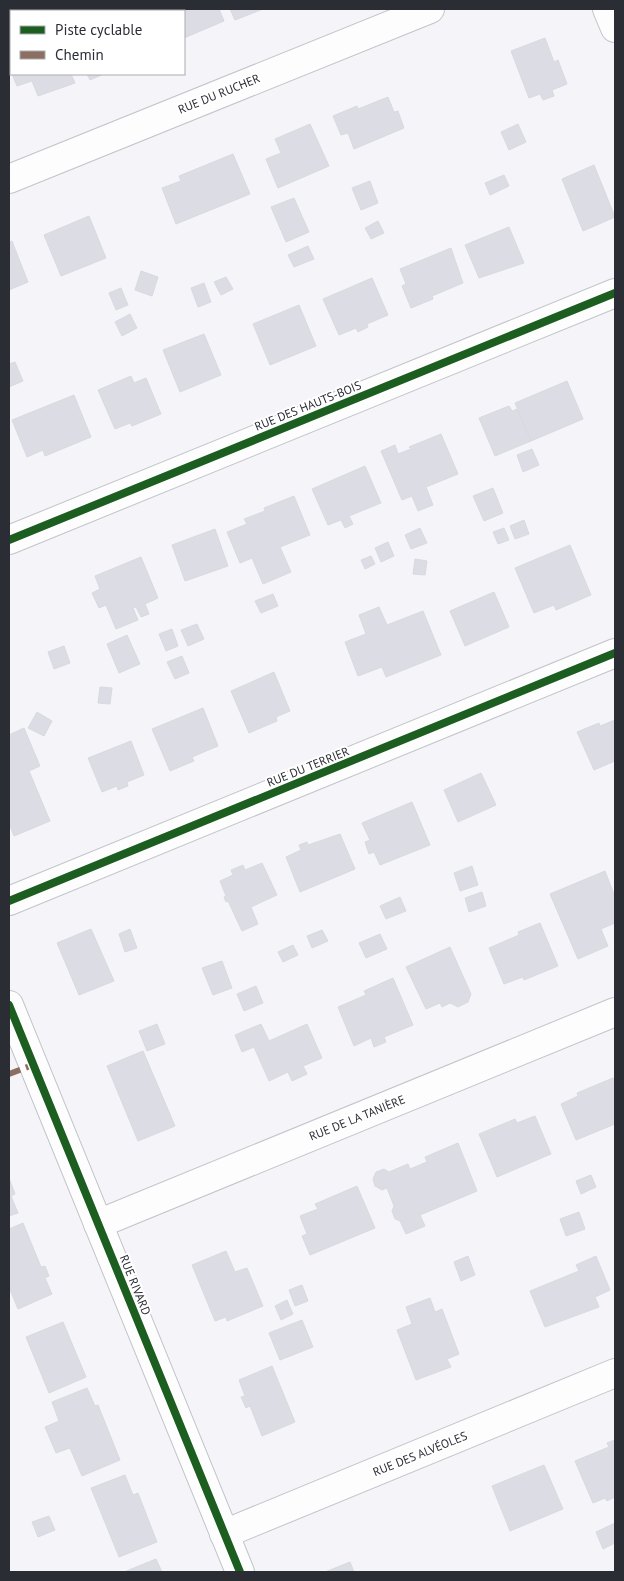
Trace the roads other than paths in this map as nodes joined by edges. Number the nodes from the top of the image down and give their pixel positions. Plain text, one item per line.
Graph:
1 (430, 9) edge
2 (607, 9) edge
3 (615, 28) edge
4 (9, 179) edge
5 (615, 293) edge
6 (9, 540) edge
7 (615, 653) edge
8 (9, 901) edge
9 (9, 1005) edge
10 (615, 1012) edge
11 (98, 1224) junction
12 (615, 1373) edge
13 (224, 1534) junction
14 (240, 1572) edge

1 - 4 street, RUE DU RUCHER
2 - 3 street
5 - 6 street, RUE DES HAUTS-BOIS
7 - 8 street, RUE DU TERRIER
9 - 11 street, RUE RIVARD
10 - 11 street, RUE DE LA TANIÈRE
11 - 13 street, RUE RIVARD
12 - 13 street, RUE DES ALVÉOLES
13 - 14 street, RUE RIVARD

